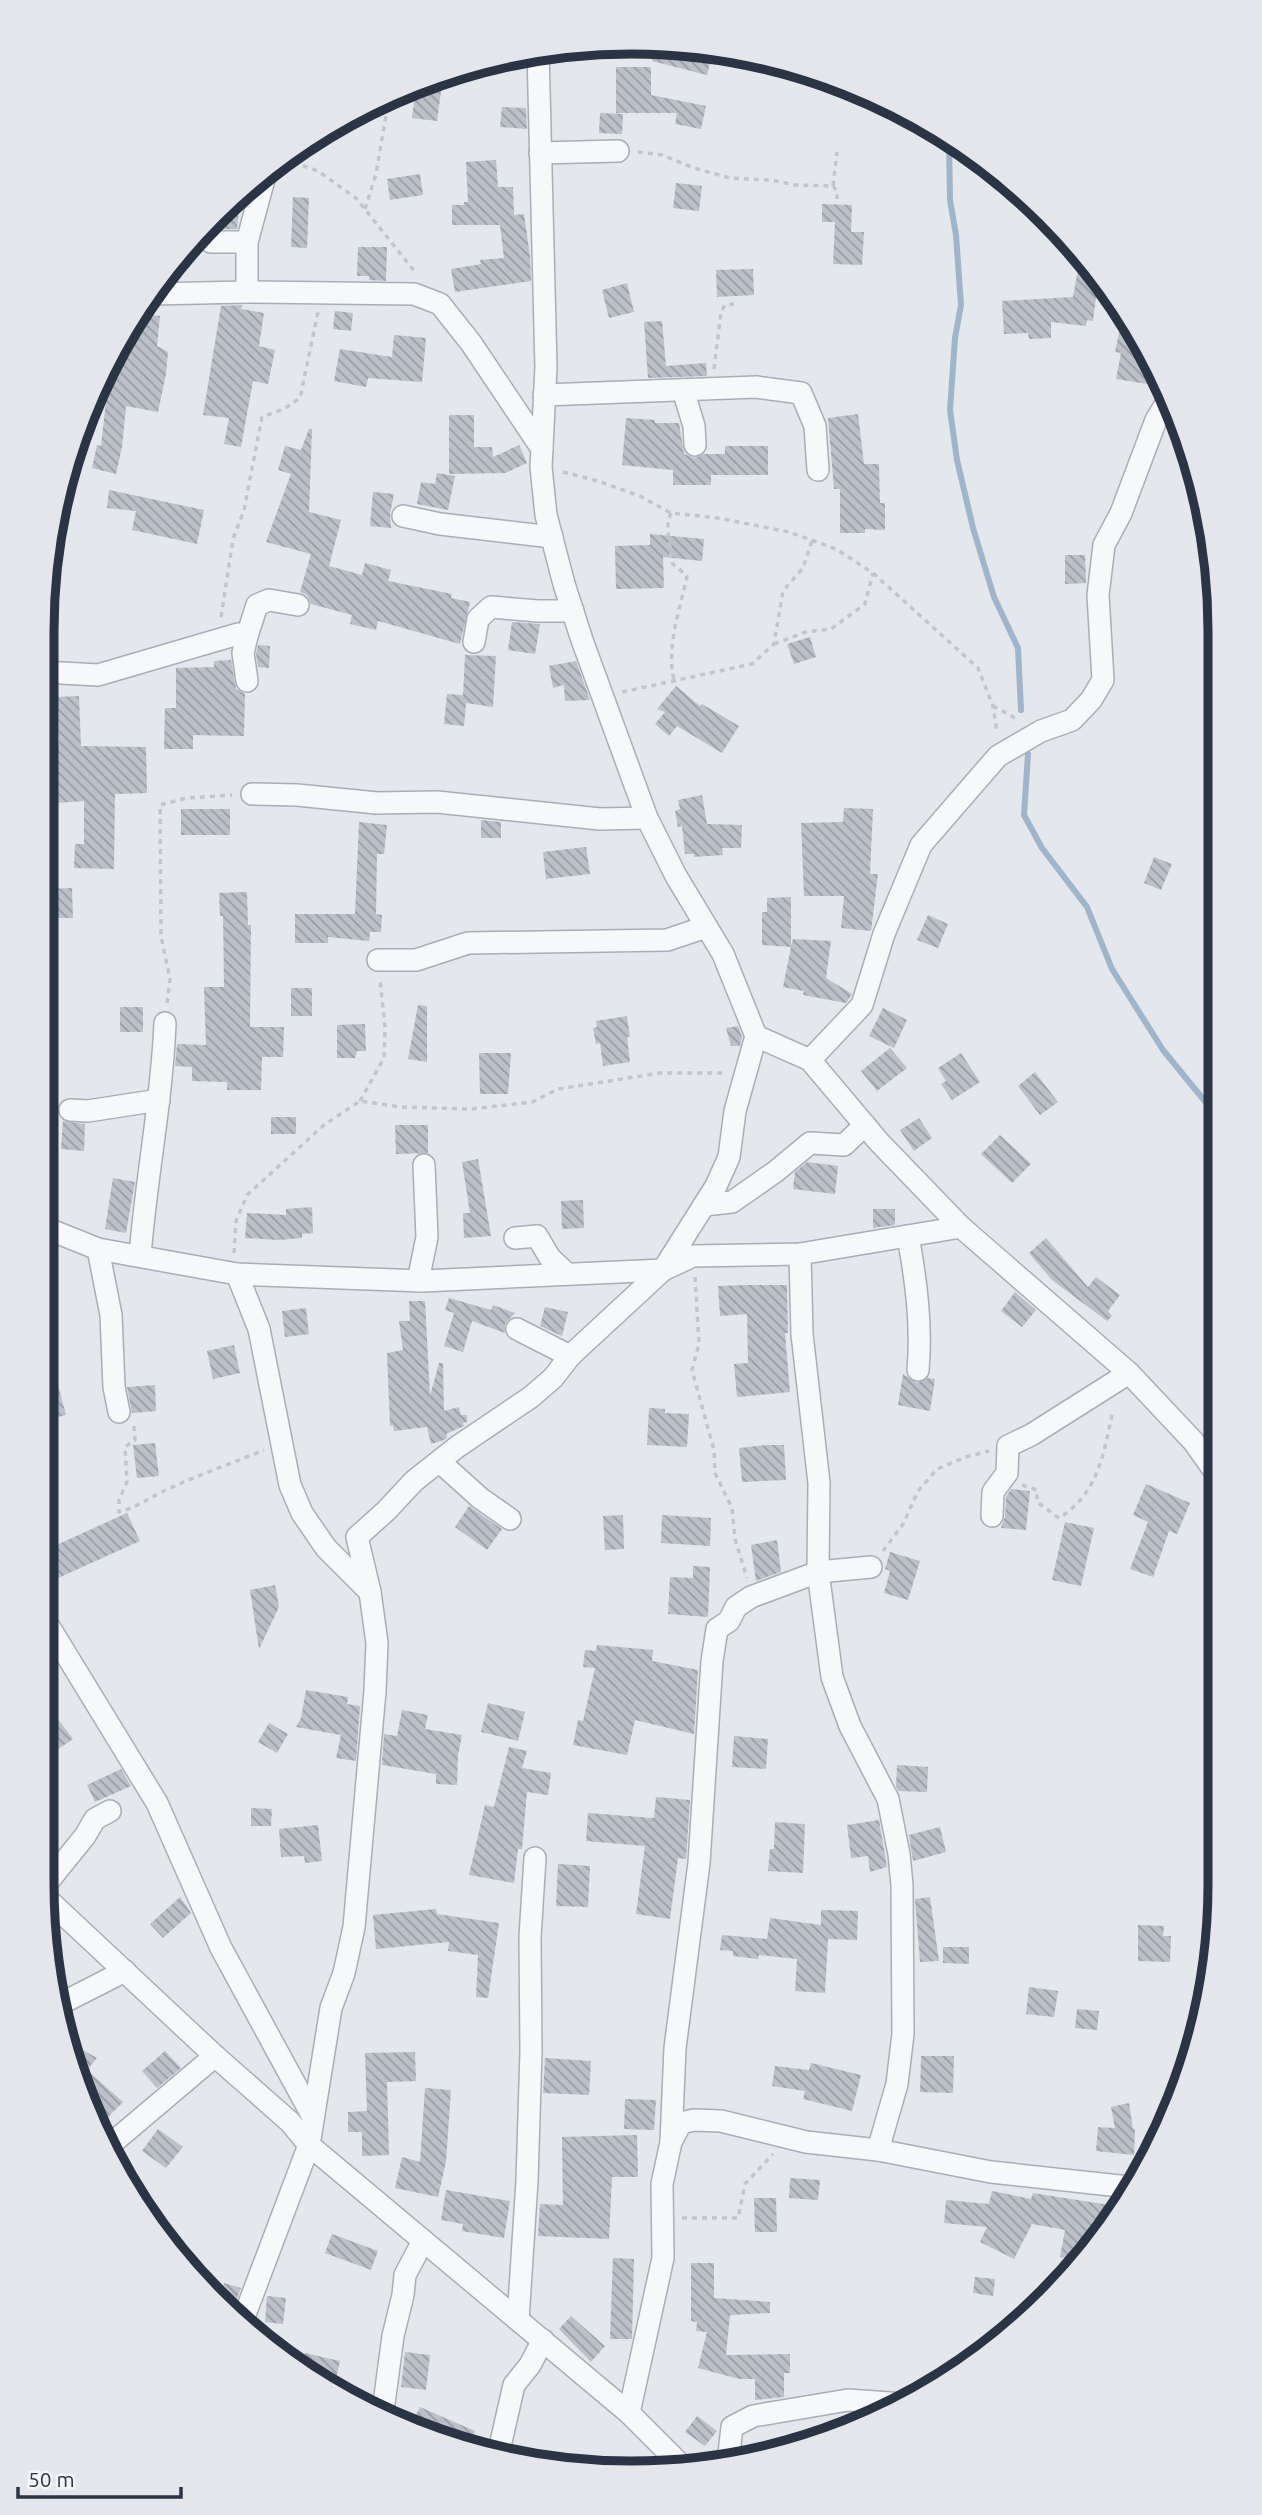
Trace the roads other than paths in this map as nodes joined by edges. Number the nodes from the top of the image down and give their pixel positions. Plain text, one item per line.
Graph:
1 (538, 62) edge
2 (618, 151) road end
3 (540, 153) junction
4 (262, 188) edge
5 (208, 239) edge
6 (247, 242) junction
7 (247, 292) junction
8 (164, 293) edge
9 (683, 390) junction
10 (544, 395) junction
11 (1163, 408) edge
12 (695, 444) dead end
13 (541, 458) junction
14 (818, 470) dead end
15 (403, 516) dead end
16 (552, 537) junction
17 (298, 605) dead end
18 (573, 611) junction
19 (247, 636) junction
20 (474, 642) dead end
21 (54, 673) edge
22 (247, 681) dead end
23 (252, 794) road end
24 (647, 818) junction
25 (706, 926) junction
26 (378, 960) road end
27 (165, 1023) road end
28 (756, 1036) junction
29 (810, 1060) junction
30 (159, 1100) junction
31 (70, 1110) dead end
32 (865, 1125) junction
33 (424, 1165) dead end
34 (704, 1205) junction
35 (961, 1227) junction
36 (54, 1231) edge
37 (908, 1236) junction
38 (515, 1238) dead end
39 (98, 1249) junction
40 (800, 1254) junction
41 (139, 1256) junction
42 (663, 1270) junction
43 (235, 1273) junction
44 (567, 1274) junction
45 (418, 1281) junction
46 (517, 1329) dead end
47 (570, 1356) junction
48 (918, 1370) dead end
49 (1129, 1373) junction
50 (119, 1412) road end
51 (439, 1462) junction
52 (1208, 1463) edge
53 (992, 1516) dead end
54 (510, 1519) dead end
55 (871, 1567) road end
56 (818, 1572) junction
57 (370, 1592) junction
58 (54, 1635) edge
59 (110, 1811) dead end
60 (535, 1858) dead end
61 (54, 1874) edge
62 (55, 1906) edge
63 (124, 1971) junction
64 (66, 2001) edge
65 (215, 2056) junction
66 (313, 2117) junction
67 (115, 2141) edge
68 (671, 2142) junction
69 (309, 2145) junction
70 (878, 2150) junction
71 (1122, 2186) edge
72 (423, 2241) junction
73 (246, 2313) edge
74 (518, 2320) junction
75 (543, 2340) junction
76 (883, 2403) edge
77 (384, 2405) edge
78 (629, 2413) junction
79 (500, 2446) edge
80 (729, 2452) edge
81 (675, 2459) edge

1 - 3 street
2 - 3 street
3 - 10 street
4 - 6 street
5 - 6 street
6 - 7 street
7 - 8 street
7 - 13 street
9 - 10 street
9 - 12 street
9 - 14 street
10 - 13 street
11 - 29 street
13 - 16 street
15 - 16 street
16 - 18 street
17 - 19 street
18 - 20 street
18 - 24 street
19 - 21 street
19 - 22 street
23 - 24 street
24 - 25 street
25 - 26 street
25 - 28 street
27 - 30 street
28 - 29 street
28 - 34 street
29 - 32 street
30 - 31 street
30 - 41 street
32 - 34 street
32 - 35 street
33 - 45 street
34 - 42 street
35 - 37 street
35 - 49 street
36 - 39 street
37 - 40 street
37 - 48 street
38 - 44 street
39 - 41 street
39 - 50 street
40 - 42 street
40 - 56 street
41 - 43 street
42 - 44 street
42 - 47 street
43 - 45 street
43 - 57 street
44 - 45 street
46 - 47 street
47 - 51 street
49 - 52 street
49 - 53 street
51 - 54 street
51 - 57 street
55 - 56 street
56 - 68 street
56 - 70 street
57 - 66 street
58 - 66 street
59 - 61 street
60 - 74 street
62 - 63 street
63 - 64 street
63 - 65 street
65 - 67 street
65 - 69 street
66 - 69 street
68 - 70 street
68 - 78 street
69 - 72 street
69 - 73 street
70 - 71 street
72 - 74 street
72 - 77 street
74 - 75 street
75 - 78 street
75 - 79 street
76 - 80 street
78 - 81 street

